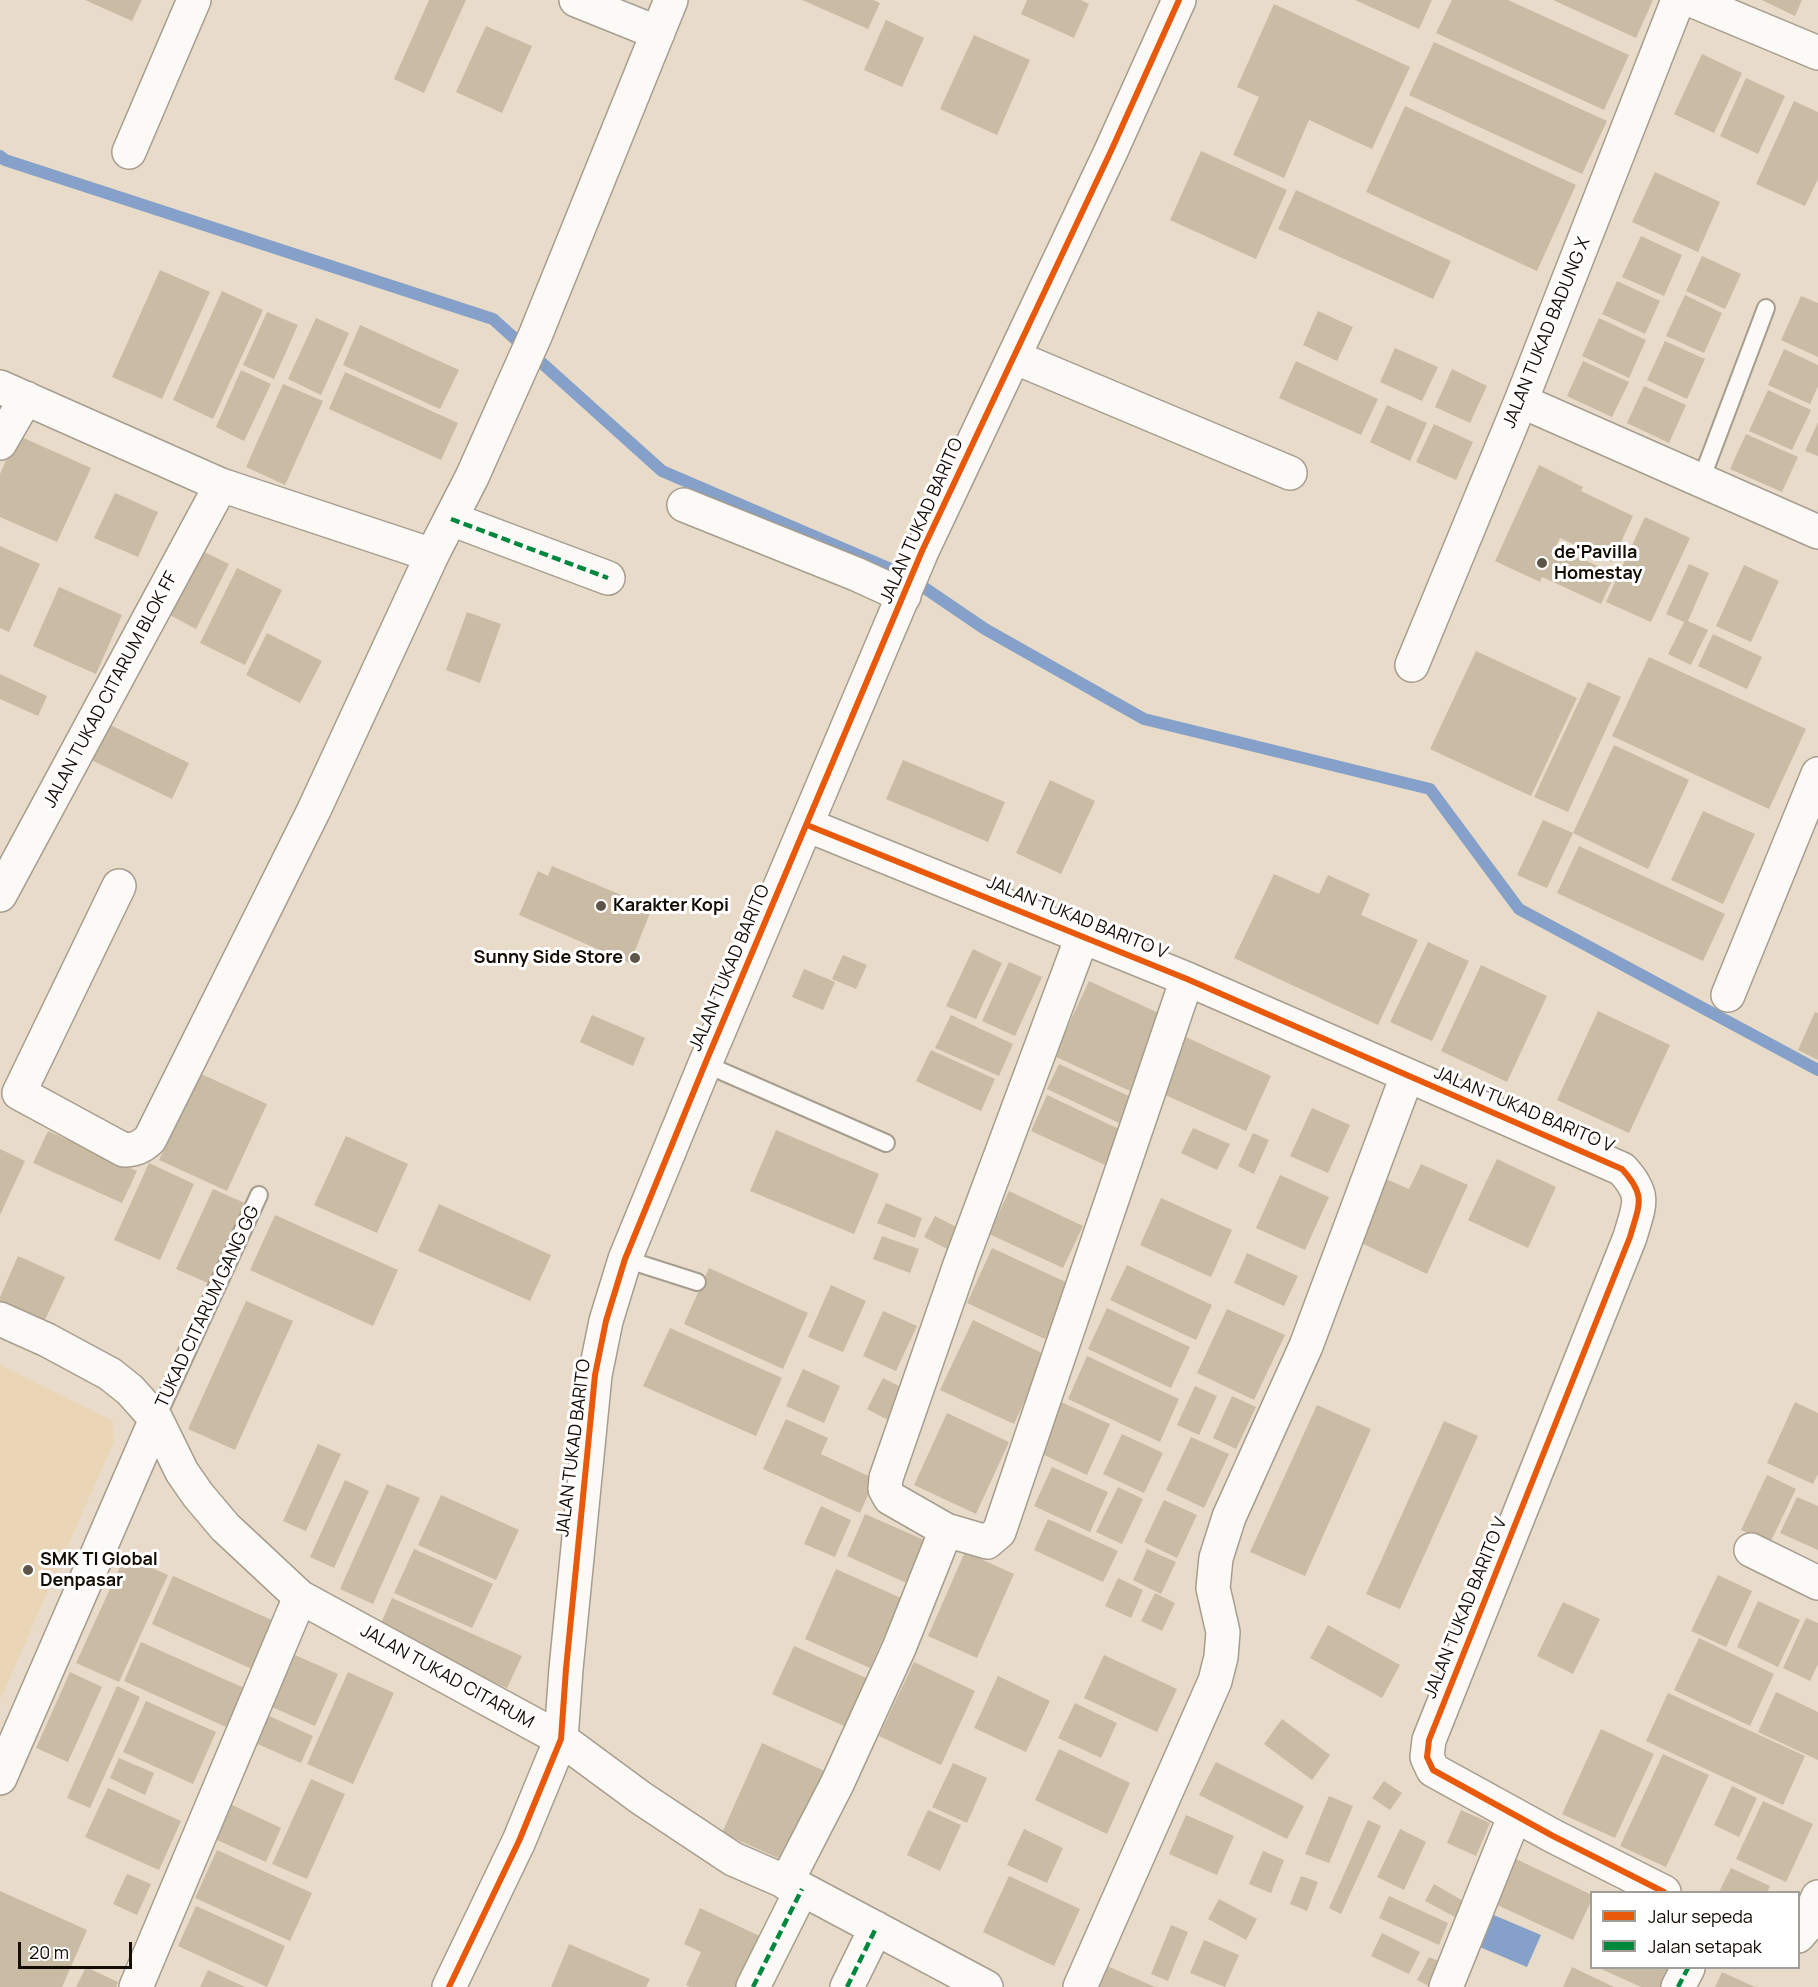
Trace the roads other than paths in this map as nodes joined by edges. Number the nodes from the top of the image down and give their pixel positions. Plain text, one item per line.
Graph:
1 (194, 0) edge
2 (576, 0) edge
3 (671, 0) edge
4 (1179, 0) edge
5 (1678, 0) edge
6 (1691, 0) edge
7 (658, 33) junction
8 (1818, 53) edge
9 (129, 152) dead end
10 (1766, 308) dead end
11 (1014, 357) junction
12 (13, 393) edge
13 (1521, 401) junction
14 (0, 443) edge
15 (1290, 473) dead end
16 (1701, 480) junction
17 (221, 485) junction
18 (684, 505) dead end
19 (450, 519) junction
20 (1818, 532) edge
21 (432, 555) junction
22 (608, 578) dead end
23 (905, 592) junction
24 (1412, 665) dead end
25 (1818, 774) edge
26 (807, 825) junction
27 (119, 886) dead end
28 (0, 895) edge
29 (1082, 937) junction
30 (1187, 979) junction
31 (1728, 995) dead end
32 (705, 1064) junction
33 (1407, 1076) junction
34 (886, 1143) dead end
35 (259, 1195) dead end
36 (625, 1259) junction
37 (697, 1282) dead end
38 (0, 1320) edge
39 (156, 1419) junction
40 (946, 1530) junction
41 (1751, 1550) dead end
42 (1818, 1583) edge
43 (300, 1597) junction
44 (561, 1739) junction
45 (0, 1778) edge
46 (1515, 1815) junction
47 (794, 1886) junction
48 (1660, 1891) edge
49 (1818, 1897) edge
50 (876, 1928) junction
51 (1800, 1934) edge
52 (1687, 1969) edge
53 (136, 1987) edge
54 (449, 1987) edge
55 (753, 1987) edge
56 (847, 1987) edge
57 (986, 1987) edge
58 (1080, 1987) edge
59 (1446, 1987) edge
60 (1678, 1987) edge

1 - 9 street
2 - 7 street
3 - 7 street
4 - 11 street, JALAN TUKAD BARITO
5 - 13 street, JALAN TUKAD BADUNG X
6 - 8 street
7 - 19 street
10 - 16 lane
11 - 15 street
11 - 23 street, JALAN TUKAD BARITO
12 - 14 street
12 - 17 street
13 - 16 street
13 - 24 street, JALAN TUKAD BADUNG X
16 - 20 street
17 - 21 street
17 - 28 street, JALAN TUKAD CITARUM BLOK FF
18 - 23 street
19 - 21 street
19 - 22 street
21 - 27 street
23 - 26 street, JALAN TUKAD BARITO
25 - 31 street
26 - 29 street, JALAN TUKAD BARITO V
26 - 32 street, JALAN TUKAD BARITO
29 - 30 street, JALAN TUKAD BARITO V
29 - 40 street
30 - 33 street, JALAN TUKAD BARITO V
30 - 40 street
32 - 34 lane
32 - 36 street, JALAN TUKAD BARITO
33 - 46 street, JALAN TUKAD BARITO V
33 - 58 street
35 - 39 lane, TUKAD CITARUM GANG GG
36 - 37 lane
36 - 44 street, JALAN TUKAD BARITO
38 - 39 street, JALAN TUKAD CITARUM
39 - 43 street, JALAN TUKAD CITARUM
39 - 45 street
40 - 47 street
41 - 42 street
43 - 44 street, JALAN TUKAD CITARUM
43 - 53 street
44 - 47 street, JALAN TUKAD CITARUM
44 - 54 street, JALAN TUKAD BARITO
46 - 48 street, JALAN TUKAD BARITO V
46 - 59 street
47 - 50 street, JALAN TUKAD CITARUM
47 - 55 street
49 - 51 street
50 - 56 street
50 - 57 street, JALAN TUKAD CITARUM
52 - 60 street

